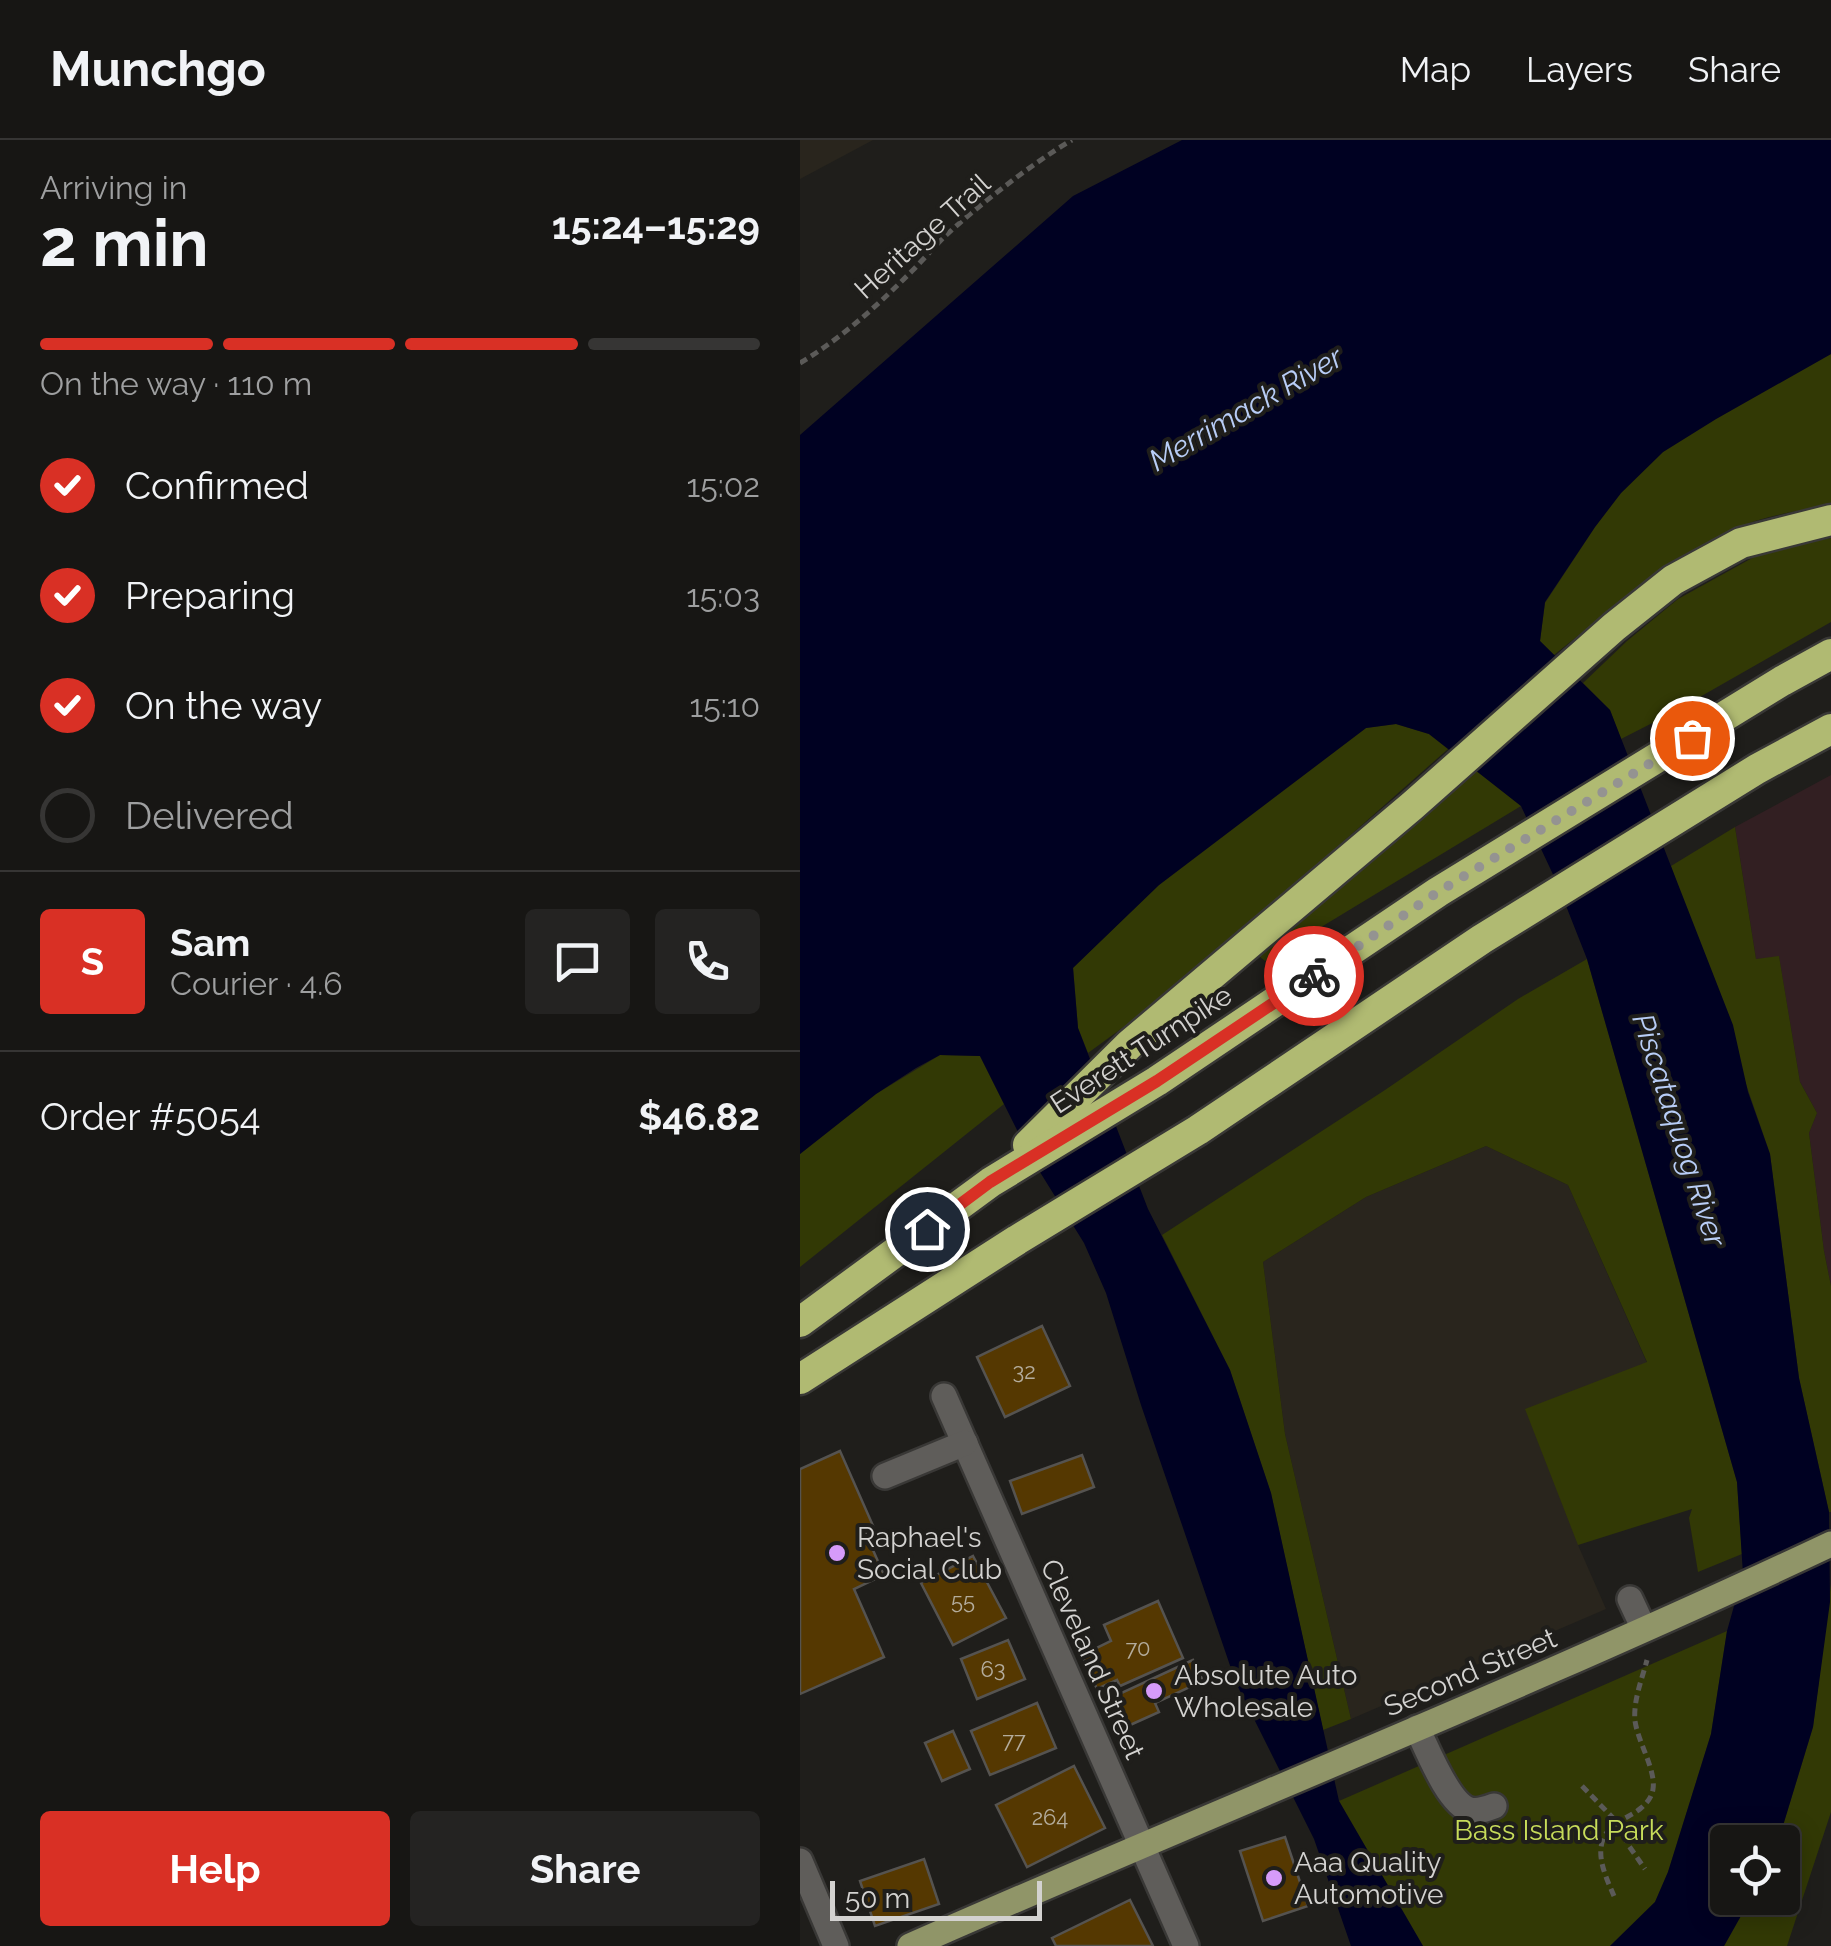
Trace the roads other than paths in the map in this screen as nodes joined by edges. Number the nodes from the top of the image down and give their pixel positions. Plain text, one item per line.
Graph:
1 (1831, 520) edge
2 (1831, 654) edge
3 (1831, 729) edge
4 (990, 1182) junction
5 (800, 1322) edge
6 (800, 1379) edge
7 (944, 1396) dead end
8 (965, 1444) junction
9 (884, 1476) dead end
10 (1831, 1544) edge
11 (1630, 1599) dead end
12 (1644, 1630) junction
13 (1418, 1728) junction
14 (1494, 1806) dead end
15 (1142, 1845) junction
16 (800, 1861) edge
17 (836, 1946) edge
18 (910, 1946) edge
19 (1186, 1946) edge

1 - 4 highway
2 - 4 highway, Everett Turnpike
3 - 6 highway
4 - 5 highway, Everett Turnpike
7 - 8 street, Cleveland Street
8 - 9 street
8 - 15 street, Cleveland Street
10 - 12 main road, Second Street
11 - 12 street
12 - 13 main road, Second Street
13 - 14 street
13 - 15 main road, Second Street
15 - 18 main road, Second Street
15 - 19 street, Cleveland Street
16 - 17 street

